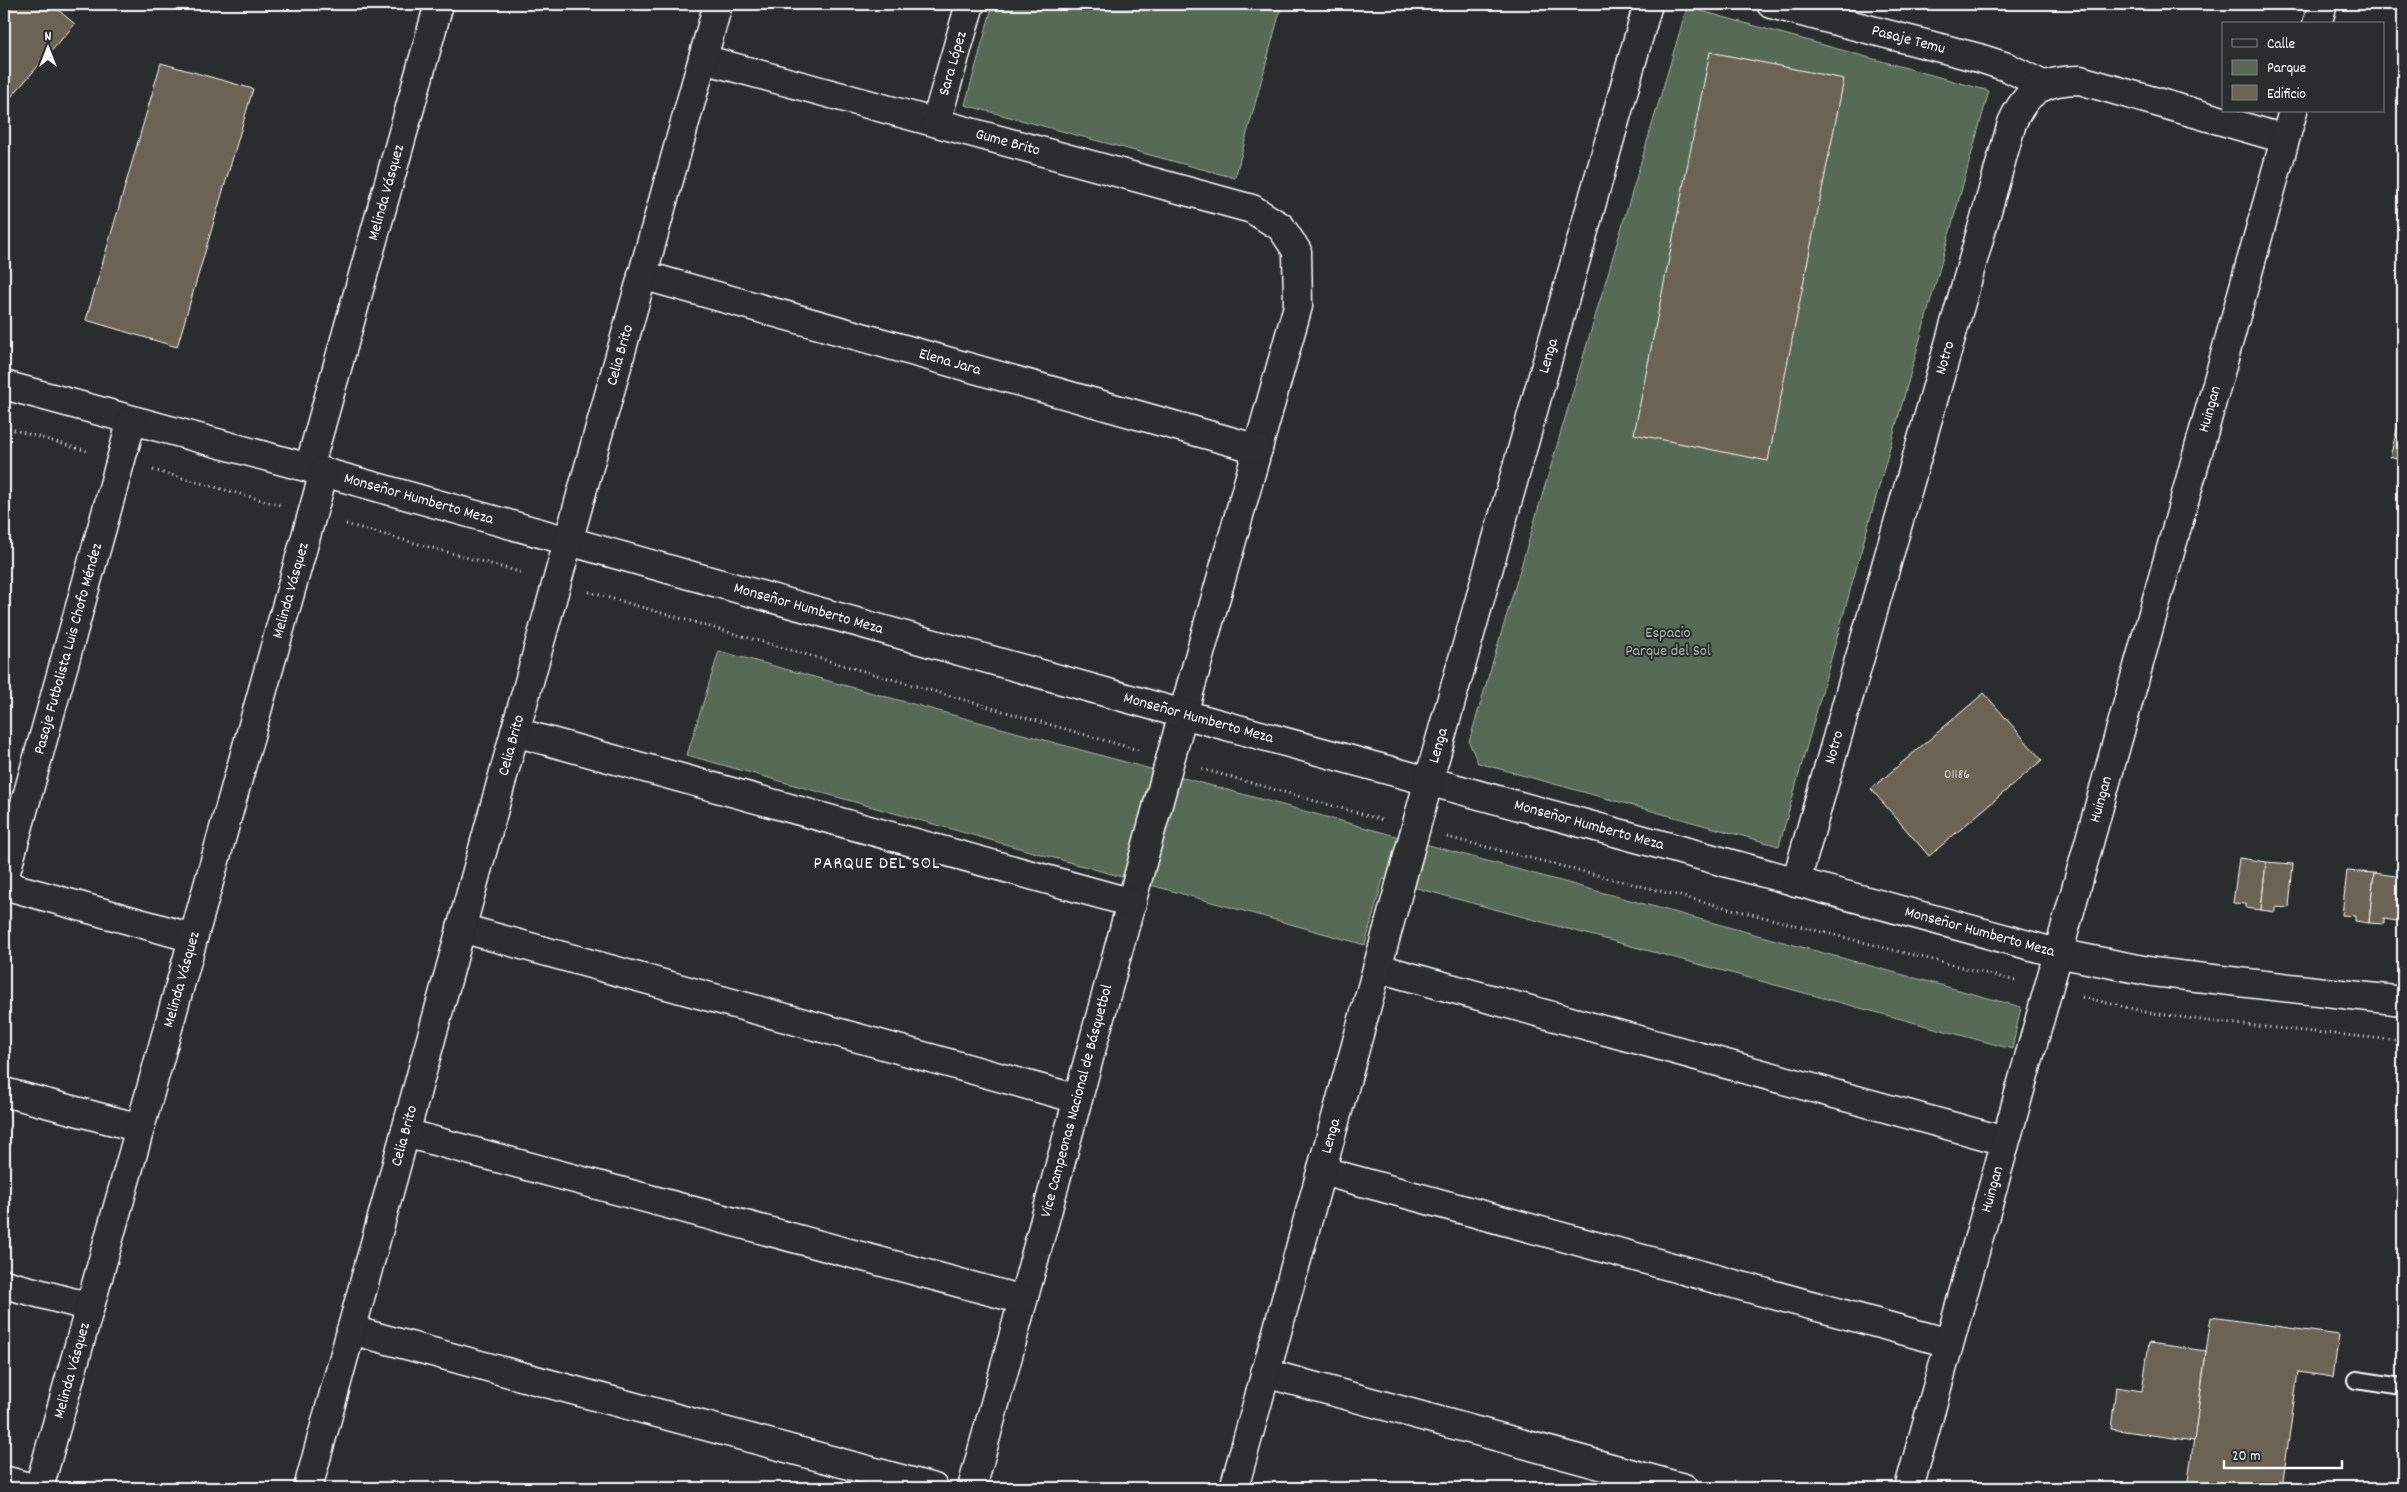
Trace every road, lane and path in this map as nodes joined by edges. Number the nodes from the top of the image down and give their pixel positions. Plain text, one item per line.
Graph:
1 (438, 4) edge
2 (718, 4) edge
3 (970, 4) edge
4 (1648, 4) edge
5 (1771, 4) edge
6 (2323, 4) edge
7 (2318, 22) edge
8 (703, 59) junction
9 (2043, 85) junction
10 (2293, 112) edge
11 (936, 122) junction
12 (2285, 139) junction
13 (1297, 251) joint
14 (642, 275) junction
15 (4, 385) edge
16 (132, 420) junction
17 (1258, 449) junction
18 (316, 470) junction
19 (568, 542) junction
20 (1183, 714) junction
21 (515, 732) junction
22 (1430, 782) junction
23 (4, 879) edge
24 (1796, 882) junction
25 (4, 885) edge
26 (1132, 902) junction
27 (461, 928) junction
28 (193, 938) junction
29 (2057, 953) junction
30 (1378, 968) junction
31 (2403, 1001) edge
32 (4, 1092) edge
33 (1078, 1098) junction
34 (140, 1128) junction
35 (405, 1133) junction
36 (2005, 1141) junction
37 (1322, 1171) junction
38 (4, 1284) edge
39 (1023, 1300) junction
40 (90, 1307) junction
41 (351, 1330) junction
42 (1949, 1343) junction
43 (1265, 1373) junction
44 (2356, 1380) dead end
45 (2403, 1387) edge
46 (4, 1480) edge
47 (32, 1488) edge
48 (39, 1488) edge
49 (308, 1488) edge
50 (934, 1488) edge
51 (972, 1488) edge
52 (1234, 1488) edge
53 (1684, 1488) edge
54 (1908, 1488) edge

1 - 18 street, Melinda Vásquez
2 - 8 street, Celia Brito
3 - 11 street, Sara López
4 - 22 street, Lenga
5 - 9 street, Pasaje Temu
6 - 7 street
8 - 11 street, Gume Brito
8 - 14 street, Celia Brito
9 - 12 street, Notro
9 - 24 street, Notro
10 - 12 street, Huingan
11 - 13 street, Gume Brito
12 - 29 street, Huingan
13 - 17 street, Vice Campeonas Nacional de Básquetbol
14 - 17 street, Elena Jara
14 - 19 street, Celia Brito
15 - 16 street, Monseñor Humberto Meza
16 - 18 street, Monseñor Humberto Meza
16 - 23 street, Pasaje Futbolista Luis Chofo Méndez
17 - 20 street, Vice Campeonas Nacional de Básquetbol
18 - 19 street, Monseñor Humberto Meza
18 - 28 street, Melinda Vásquez
19 - 20 street, Monseñor Humberto Meza
19 - 21 street, Celia Brito
20 - 22 street, Monseñor Humberto Meza
20 - 26 street, Vice Campeonas Nacional de Básquetbol
21 - 26 street
21 - 27 street, Celia Brito
22 - 24 street, Monseñor Humberto Meza
22 - 30 street, Lenga
24 - 29 street, Monseñor Humberto Meza
25 - 28 street
26 - 33 street, Vice Campeonas Nacional de Básquetbol
27 - 33 street
27 - 35 street, Celia Brito
28 - 34 street, Melinda Vásquez
29 - 31 street, Monseñor Humberto Meza
29 - 36 street, Huingan
30 - 36 street
30 - 37 street, Lenga
32 - 34 street
33 - 39 street, Vice Campeonas Nacional de Básquetbol
34 - 40 street, Melinda Vásquez
35 - 39 street
35 - 41 street, Celia Brito
36 - 42 street, Huingan
37 - 42 street
37 - 43 street, Lenga
38 - 40 street
39 - 51 street, Vice Campeonas Nacional de Básquetbol
40 - 48 street, Melinda Vásquez
41 - 49 street, Celia Brito
41 - 50 street
42 - 54 street, Huingan
43 - 52 street, Lenga
43 - 53 street
44 - 45 lane
46 - 47 street

